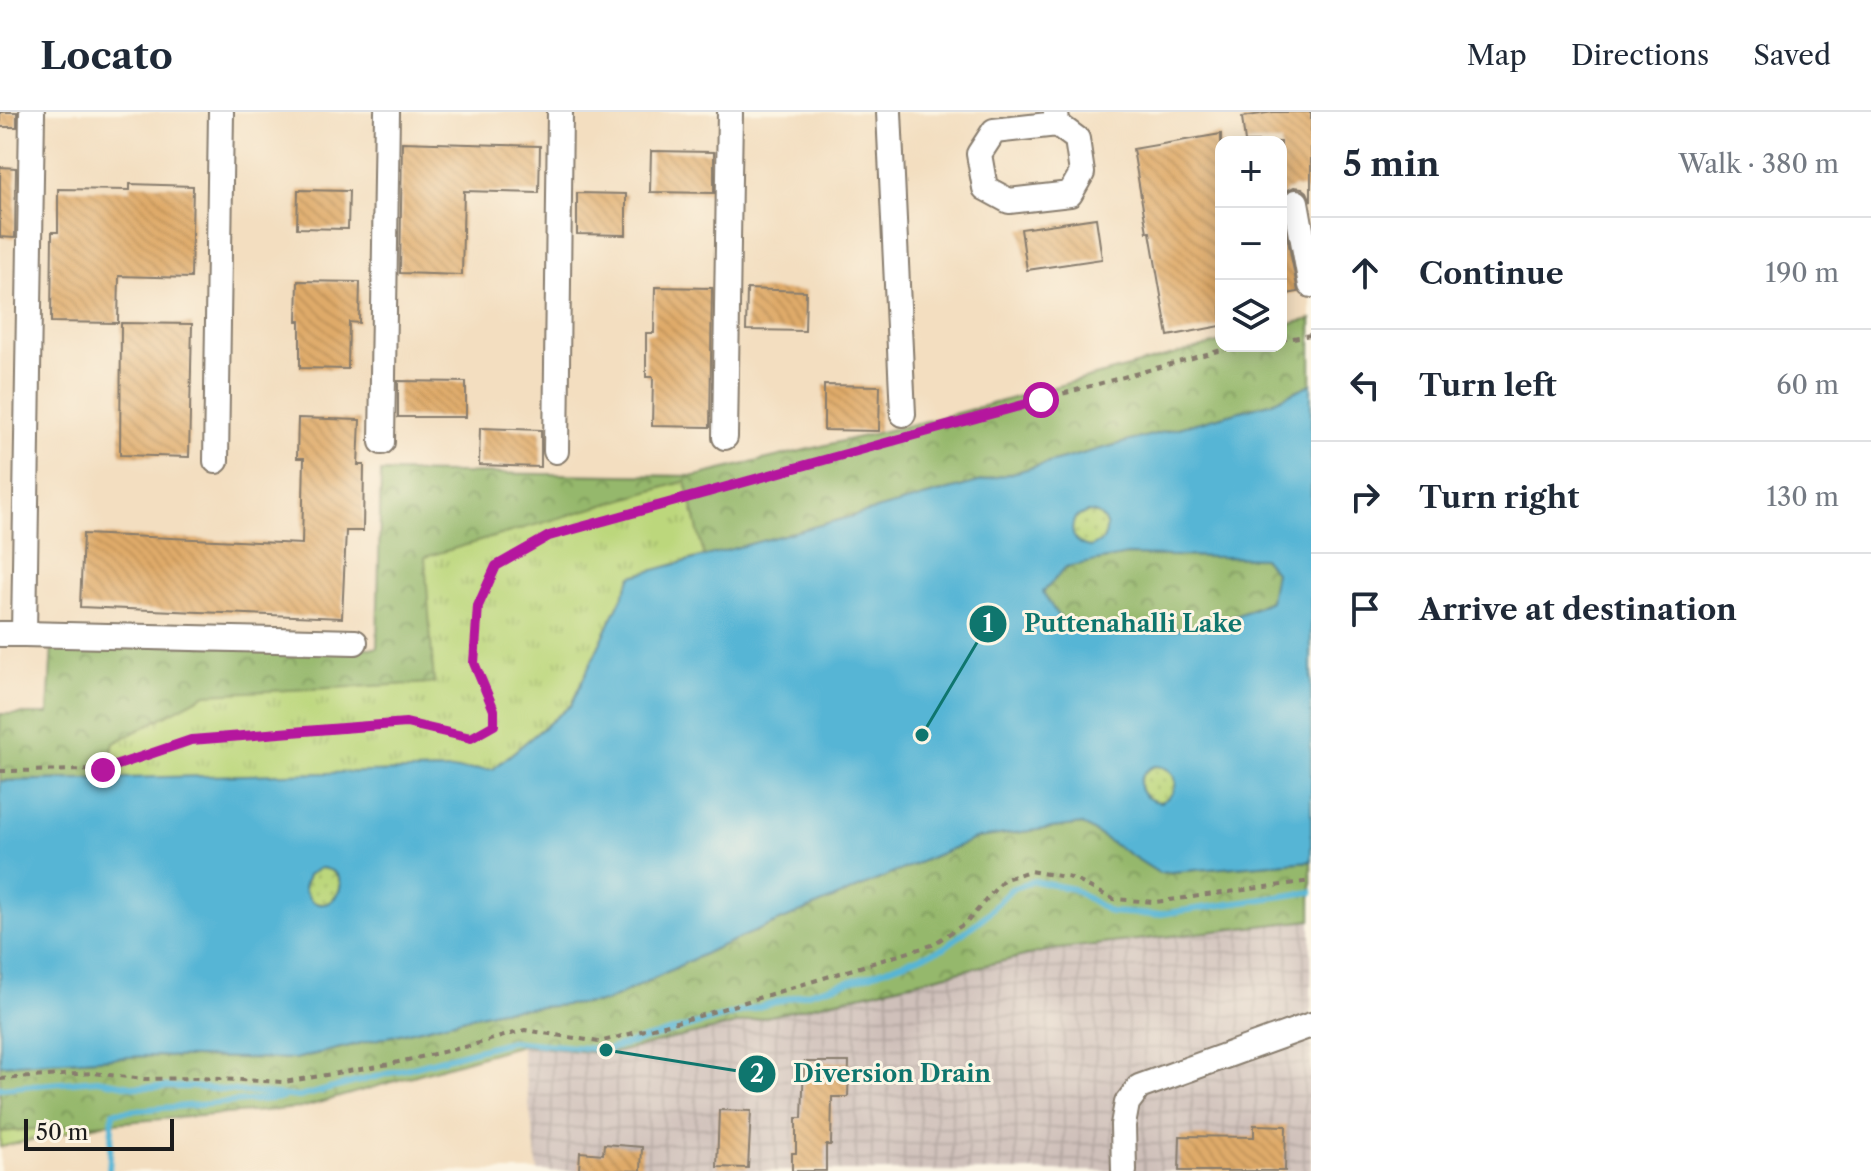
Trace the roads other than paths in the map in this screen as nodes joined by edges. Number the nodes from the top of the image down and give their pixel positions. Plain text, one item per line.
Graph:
1 (32, 112) edge
2 (221, 112) edge
3 (387, 112) edge
4 (560, 112) edge
5 (730, 112) edge
6 (889, 112) edge
7 (1296, 202) edge
8 (1311, 285) edge
9 (903, 414) dead end
10 (725, 437) dead end
11 (382, 442) dead end
12 (556, 451) dead end
13 (216, 461) dead end
14 (12, 634) edge
15 (355, 642) dead end
16 (1311, 1025) edge
17 (1124, 1171) edge

1 - 14 street
2 - 13 street
3 - 11 street
4 - 12 street
5 - 10 street
6 - 9 street
7 - 8 street
14 - 15 street
16 - 17 street

